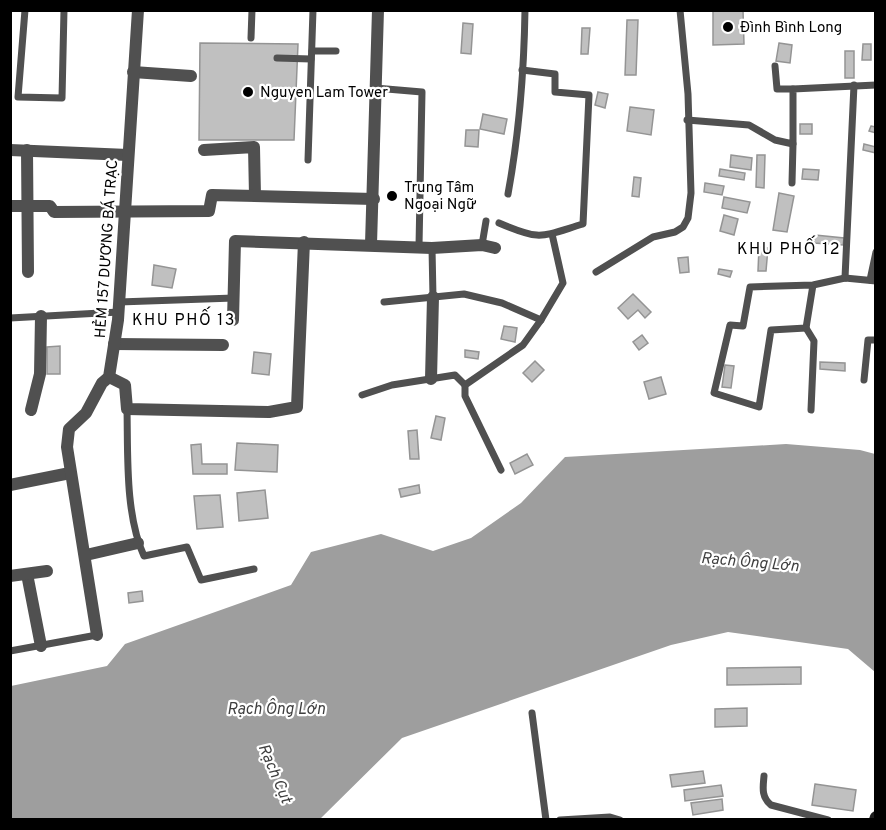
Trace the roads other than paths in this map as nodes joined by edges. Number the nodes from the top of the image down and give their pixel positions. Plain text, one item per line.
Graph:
1 (25, 10) edge
2 (64, 10) edge
3 (138, 10) edge
4 (252, 10) edge
5 (313, 10) edge
6 (378, 10) edge
7 (525, 10) edge
8 (680, 10) edge
9 (251, 38) dead end
10 (336, 51) dead end
11 (312, 55) junction
12 (277, 58) dead end
13 (775, 66) dead end
14 (522, 70) junction
15 (133, 72) junction
16 (191, 76) dead end
17 (854, 85) junction
18 (876, 85) edge
19 (375, 88) junction
20 (793, 89) junction
21 (310, 92) junction
22 (276, 93) dead end
23 (687, 120) junction
24 (793, 144) junction
25 (10, 150) edge
26 (27, 150) junction
27 (204, 150) dead end
28 (128, 154) junction
29 (308, 160) dead end
30 (792, 183) dead end
31 (508, 194) dead end
32 (255, 196) junction
33 (374, 199) junction
34 (10, 206) edge
35 (29, 206) junction
36 (125, 213) junction
37 (486, 221) dead end
38 (499, 223) dead end
39 (552, 234) junction
40 (304, 242) junction
41 (371, 244) junction
42 (482, 245) junction
43 (419, 246) junction
44 (432, 248) junction
45 (495, 248) dead end
46 (876, 252) edge
47 (28, 272) dead end
48 (596, 272) dead end
49 (845, 278) junction
50 (873, 281) edge
51 (813, 285) junction
52 (433, 297) junction
53 (234, 298) junction
54 (384, 302) dead end
55 (119, 307) junction
56 (41, 316) junction
57 (10, 318) edge
58 (233, 320) dead end
59 (541, 320) junction
60 (806, 328) junction
61 (876, 340) edge
62 (114, 344) junction
63 (223, 345) dead end
64 (109, 377) junction
65 (432, 379) junction
66 (864, 380) dead end
67 (465, 386) junction
68 (362, 395) dead end
69 (127, 409) junction
70 (31, 410) dead end
71 (811, 410) dead end
72 (501, 470) dead end
73 (70, 473) junction
74 (10, 485) edge
75 (138, 543) junction
76 (86, 555) junction
77 (254, 569) dead end
78 (47, 571) dead end
79 (27, 574) junction
80 (10, 576) edge
81 (97, 635) joint
82 (40, 646) junction
83 (10, 651) edge
84 (532, 713) dead end
85 (764, 776) dead end
86 (546, 819) edge
87 (561, 819) edge
88 (620, 819) edge
89 (828, 819) edge

1 - 2 lane
3 - 15 street, HẺM 157 DƯƠNG BÁ TRẠC
4 - 9 lane
5 - 11 lane
6 - 19 street
7 - 14 lane
8 - 23 lane
10 - 11 lane
11 - 12 lane
11 - 21 lane
13 - 20 lane
14 - 31 lane
14 - 39 lane
15 - 16 street
15 - 28 street, HẺM 157 DƯƠNG BÁ TRẠC
17 - 18 lane
17 - 20 lane
17 - 49 lane
19 - 33 street
19 - 43 lane
20 - 24 lane
21 - 22 lane
21 - 29 lane
23 - 24 lane
23 - 48 lane
24 - 30 lane
25 - 26 street
26 - 28 street
26 - 35 street
27 - 32 street
28 - 36 street, HẺM 157 DƯƠNG BÁ TRẠC
32 - 33 street
32 - 36 street
33 - 41 street
34 - 35 street
35 - 36 street
35 - 47 street
36 - 55 street, HẺM 157 DƯƠNG BÁ TRẠC
37 - 42 lane
38 - 39 lane
39 - 59 lane
40 - 41 street
40 - 53 street
40 - 69 street
41 - 43 street
42 - 44 street
42 - 45 street
43 - 44 street
44 - 52 lane
46 - 50 lane
49 - 50 lane
49 - 51 lane
51 - 60 lane
51 - 60 lane
52 - 54 lane
52 - 59 lane
52 - 65 street
53 - 55 lane
53 - 58 street
55 - 56 lane
55 - 62 street, HẺM 157 DƯƠNG BÁ TRẠC
56 - 57 lane
56 - 70 street
59 - 67 lane
60 - 71 lane
61 - 66 lane
62 - 63 street
62 - 64 street, HẺM 157 DƯƠNG BÁ TRẠC
64 - 69 street
64 - 73 street, HẺM 157 DƯƠNG BÁ TRẠC
65 - 67 lane
65 - 68 lane
67 - 72 lane
69 - 75 lane
73 - 74 street
73 - 76 street, HẺM 157 DƯƠNG BÁ TRẠC
75 - 76 street
75 - 77 lane
76 - 81 street, HẺM 157 DƯƠNG BÁ TRẠC
78 - 79 street
79 - 80 street
79 - 82 street
81 - 82 lane, HẺM 157 DƯƠNG BÁ TRẠC
82 - 83 lane, HẺM 157 DƯƠNG BÁ TRẠC
84 - 86 lane
85 - 89 lane
87 - 88 lane

